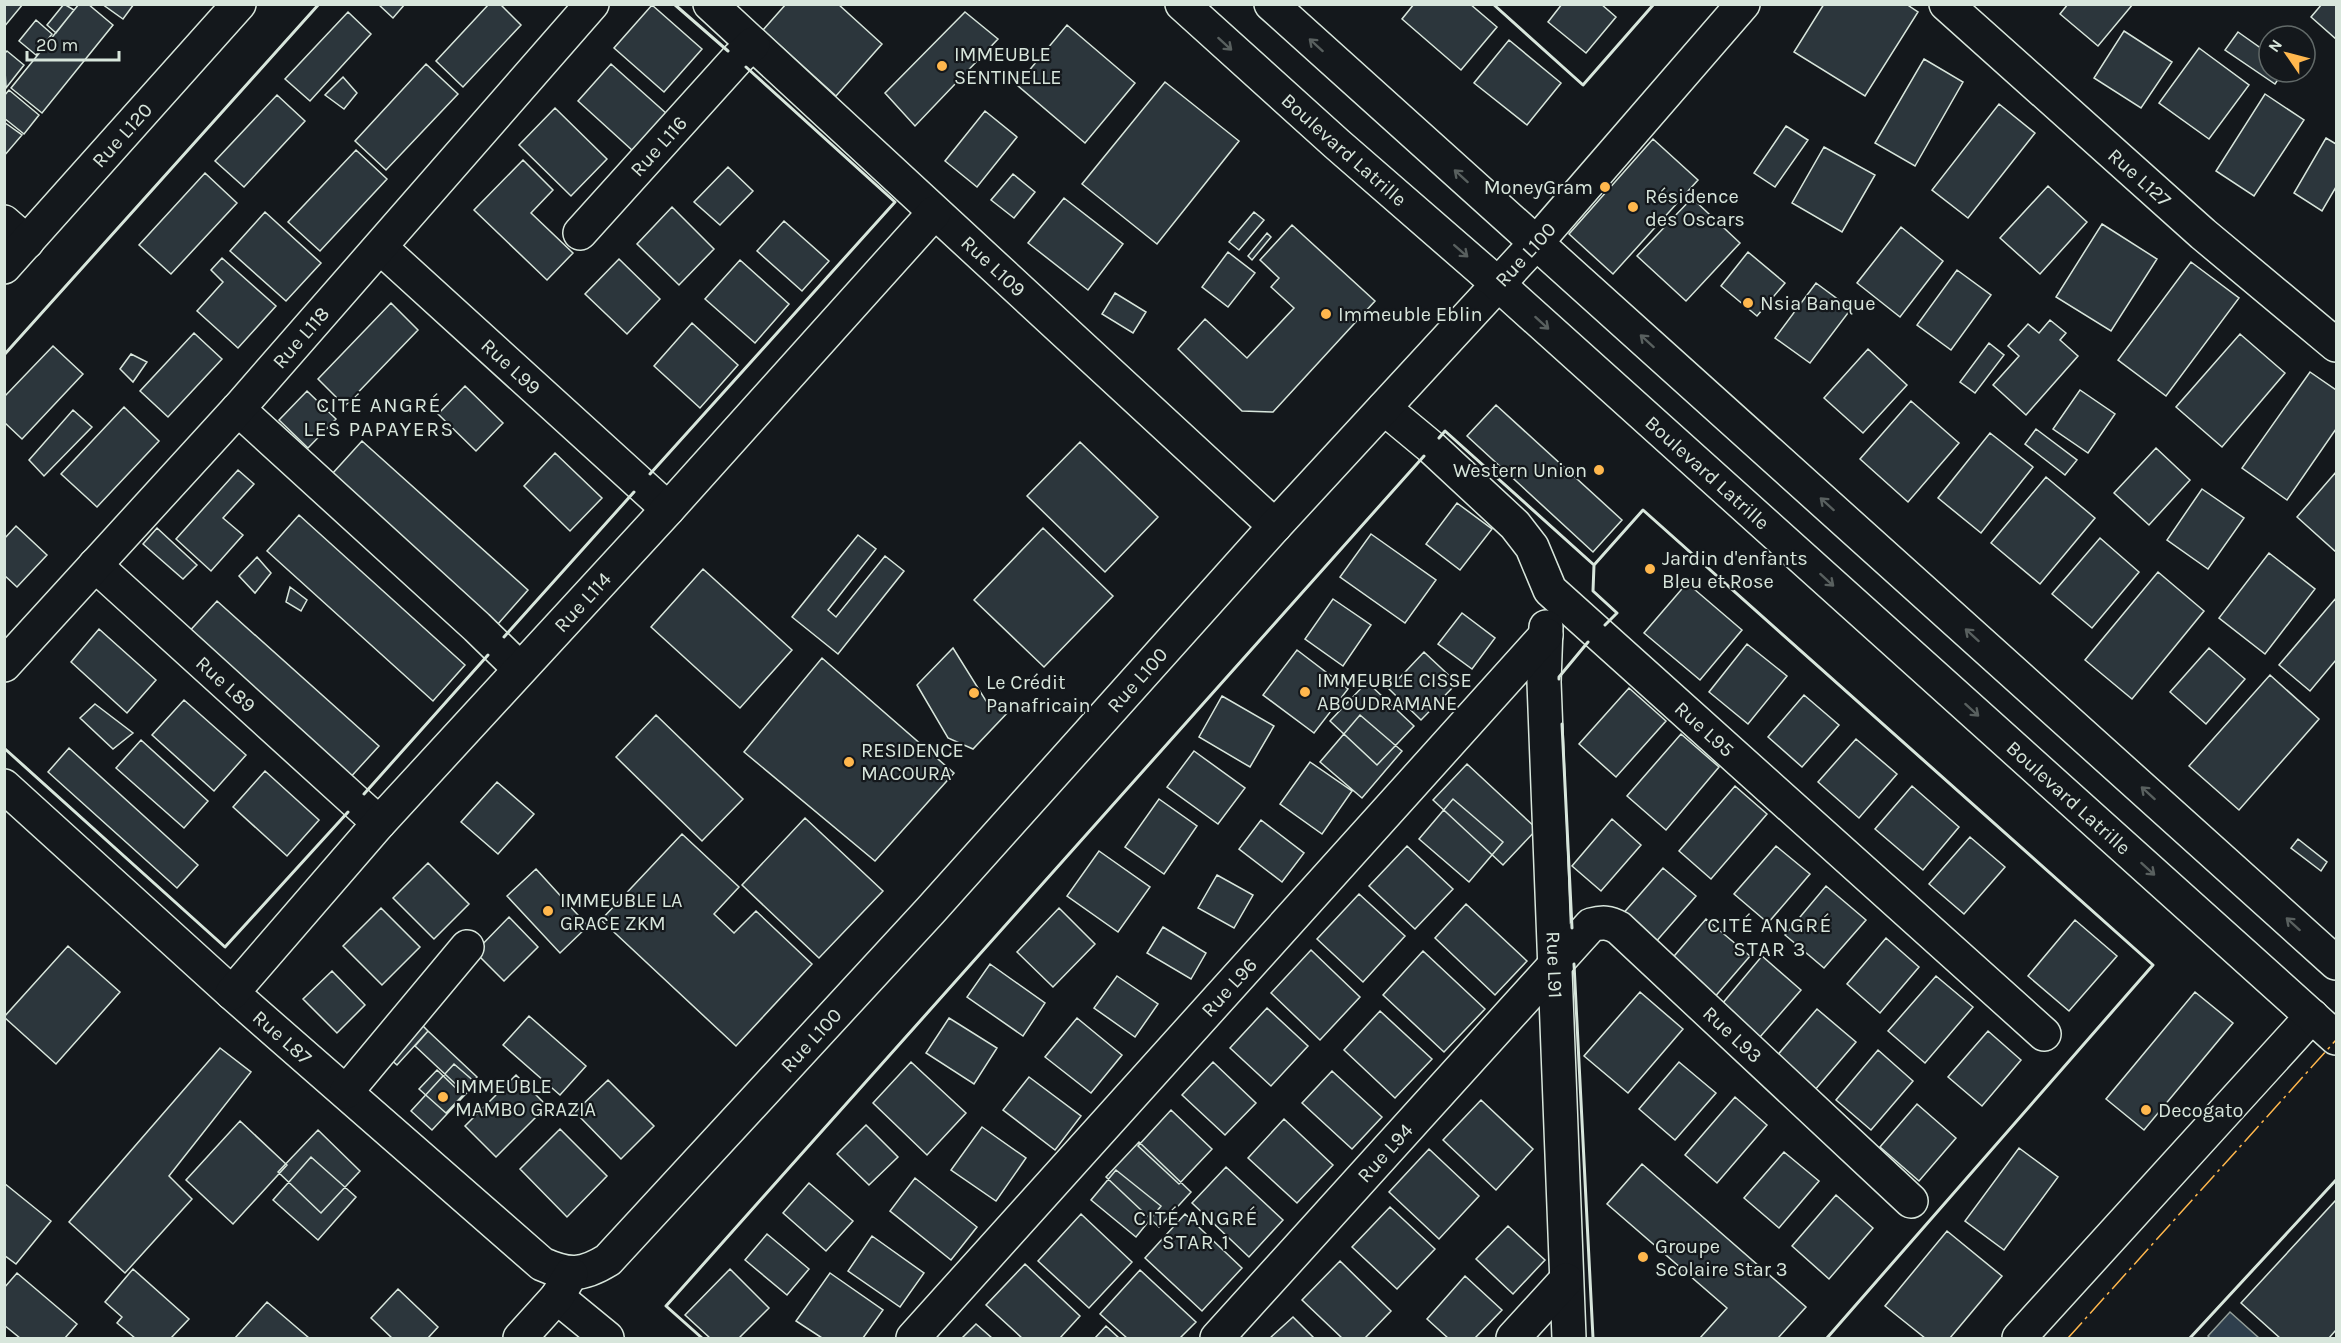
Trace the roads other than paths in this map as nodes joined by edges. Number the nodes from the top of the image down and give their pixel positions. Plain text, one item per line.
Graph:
1 (239, 4) edge
2 (592, 4) edge
3 (710, 4) edge
4 (1182, 4) edge
5 (1271, 4) edge
6 (1743, 4) edge
7 (1946, 4) edge
8 (745, 52) junction
9 (934, 213) junction
10 (16, 232) edge
11 (580, 233) dead end
12 (1536, 243) junction
13 (381, 248) junction
14 (4, 267) edge
15 (1498, 284) junction
16 (2337, 345) edge
17 (1384, 408) junction
18 (237, 409) junction
19 (668, 509) junction
20 (1275, 526) junction
21 (95, 565) junction
22 (1550, 590) junction
23 (1546, 635) junction
24 (4, 665) edge
25 (520, 669) junction
26 (4, 786) edge
27 (368, 812) junction
28 (466, 947) dead end
29 (2337, 963) edge
30 (1554, 968) junction
31 (232, 993) junction
32 (2312, 1016) junction
33 (2044, 1034) dead end
34 (2337, 1038) edge
35 (346, 1092) junction
36 (1911, 1201) dead end
37 (1566, 1280) junction
38 (564, 1286) junction
39 (520, 1338) edge
40 (606, 1338) edge
41 (912, 1338) edge
42 (1217, 1338) edge
43 (1514, 1338) edge
44 (1569, 1338) edge
45 (2019, 1338) edge

1 - 10 street, Rue L120
2 - 13 street, Rue L118
3 - 8 street, Rue L109
4 -> 15 street, Boulevard Latrille
12 -> 5 street
6 - 12 street, Rue L100
7 - 16 street, Rue L127
8 - 9 street, Rue L109
8 - 11 street, Rue L116
9 - 19 street, Rue L114
9 - 20 street, Rue L109
10 - 14 street, Rue L120
12 - 15 street, Rue L100
29 -> 12 street
13 - 18 street, Rue L118
13 - 19 street, Rue L99
15 - 17 street, Rue L100
15 -> 32 street, Boulevard Latrille
17 - 20 street, Rue L100
17 - 22 street, Rue L95
18 - 21 street, Rue L118
18 - 25 street
19 - 25 street, Rue L114
20 - 38 street, Rue L100
21 - 24 street, Rue L118
21 - 27 street, Rue L89
22 - 23 street, Rue L91
22 - 33 street, Rue L95
23 - 30 street, Rue L91
23 - 41 street, Rue L96
25 - 27 street, Rue L114
26 - 31 street, Rue L87
27 - 31 street, Rue L114
28 - 35 street
30 - 36 street, Rue L93
30 - 37 street, Rue L91
30 - 42 street, Rue L94
31 - 35 street, Rue L87
32 - 34 street, Boulevard Latrille
32 - 45 street
35 - 38 street, Rue L87
37 - 43 street
37 - 44 street, Rue L91
38 - 39 street, Rue L100
38 - 40 street

